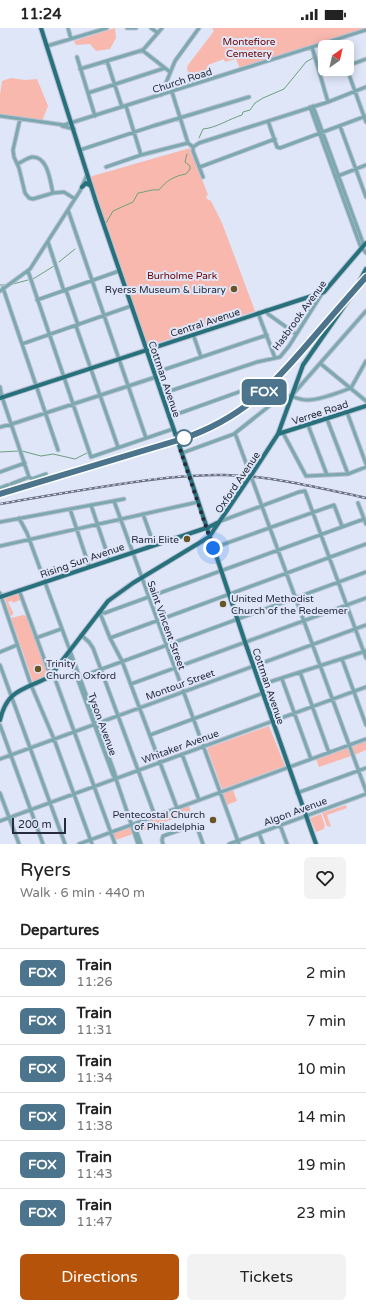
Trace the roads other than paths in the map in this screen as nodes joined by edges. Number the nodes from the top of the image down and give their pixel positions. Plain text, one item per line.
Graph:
1 (41, 28) edge
2 (68, 28) edge
3 (107, 28) edge
4 (127, 28) edge
5 (136, 28) edge
6 (151, 28) edge
7 (162, 28) edge
8 (199, 28) edge
9 (98, 29) edge
10 (366, 30) edge
11 (158, 33) junction
12 (71, 39) junction
13 (336, 40) edge
14 (318, 45) edge
15 (47, 46) junction
16 (312, 47) junction
17 (142, 50) junction
18 (77, 57) dead end
19 (366, 59) edge
20 (107, 61) junction
21 (354, 65) edge
22 (165, 68) junction
23 (80, 69) junction
24 (170, 72) junction
25 (350, 76) edge
26 (114, 84) junction
27 (366, 87) edge
28 (355, 91) junction
29 (172, 92) junction
30 (88, 93) junction
31 (161, 95) junction
32 (249, 97) dead end
33 (328, 102) junction
34 (124, 106) junction
35 (312, 106) junction
36 (0, 116) edge
37 (95, 116) junction
38 (365, 117) edge
39 (20, 119) junction
40 (180, 119) junction
41 (268, 121) junction
42 (366, 122) edge
43 (72, 123) junction
44 (59, 125) junction
45 (340, 126) junction
46 (74, 129) junction
47 (134, 132) junction
48 (321, 133) junction
49 (274, 139) junction
50 (188, 142) junction
51 (193, 148) junction
52 (80, 150) junction
53 (141, 156) junction
54 (17, 164) junction
55 (366, 165) edge
56 (106, 167) dead end
57 (200, 167) junction
58 (356, 169) junction
59 (87, 175) junction
60 (337, 176) junction
61 (203, 177) dead end
62 (82, 187) junction
63 (91, 187) junction
64 (53, 193) junction
65 (366, 197) edge
66 (75, 199) junction
67 (68, 210) junction
68 (48, 242) junction
69 (364, 245) edge
70 (366, 253) edge
71 (366, 269) edge
72 (28, 271) junction
73 (119, 272) junction
74 (92, 281) junction
75 (3, 289) edge
76 (65, 290) junction
77 (324, 292) junction
78 (37, 300) junction
79 (131, 306) junction
80 (266, 310) junction
81 (366, 311) edge
82 (258, 313) junction
83 (104, 316) junction
84 (77, 325) junction
85 (193, 334) junction
86 (296, 334) junction
87 (49, 335) junction
88 (266, 335) junction
89 (22, 344) junction
90 (146, 350) junction
91 (201, 357) junction
92 (275, 358) junction
93 (118, 359) junction
94 (366, 361) edge
95 (321, 364) junction
96 (91, 368) junction
97 (155, 375) junction
98 (64, 377) junction
99 (36, 386) junction
100 (127, 386) junction
101 (0, 387) edge
102 (250, 388) dead end
103 (351, 388) junction
104 (161, 394) junction
105 (100, 395) junction
106 (292, 396) junction
107 (1, 398) edge
108 (366, 401) edge
109 (73, 404) junction
110 (366, 406) edge
111 (347, 412) junction
112 (46, 413) junction
113 (170, 417) junction
114 (327, 419) junction
115 (12, 424) junction
116 (308, 425) junction
117 (0, 427) edge
118 (174, 429) junction
119 (235, 433) junction
120 (281, 433) junction
121 (146, 438) junction
122 (118, 447) junction
123 (58, 450) dead end
124 (182, 453) junction
125 (25, 463) junction
126 (366, 464) edge
127 (366, 467) edge
128 (0, 472) edge
129 (46, 474) dead end
130 (348, 474) junction
131 (326, 475) junction
132 (29, 476) junction
133 (251, 476) junction
134 (0, 488) edge
135 (124, 499) dead end
136 (114, 501) junction
137 (198, 502) junction
138 (358, 503) dead end
139 (91, 505) junction
140 (262, 506) junction
141 (70, 509) junction
142 (313, 512) junction
143 (143, 514) junction
144 (20, 518) junction
145 (120, 519) junction
146 (221, 521) junction
147 (365, 521) edge
148 (0, 522) edge
149 (97, 524) junction
150 (342, 526) junction
151 (207, 528) junction
152 (270, 528) junction
153 (76, 529) junction
154 (321, 534) junction
155 (209, 537) junction
156 (29, 540) junction
157 (366, 544) edge
158 (154, 545) junction
159 (0, 546) edge
160 (213, 548) junction
161 (278, 550) junction
162 (132, 552) junction
163 (330, 558) junction
164 (110, 560) junction
165 (89, 566) junction
166 (221, 571) junction
167 (366, 572) edge
168 (286, 574) junction
169 (142, 577) junction
170 (44, 582) junction
171 (338, 582) junction
172 (19, 590) junction
173 (0, 595) edge
174 (229, 595) junction
175 (149, 597) junction
176 (295, 598) junction
177 (366, 598) edge
178 (347, 605) junction
179 (99, 612) junction
180 (237, 619) junction
181 (158, 621) junction
182 (304, 621) junction
183 (366, 625) edge
184 (61, 629) junction
185 (355, 629) junction
186 (81, 635) junction
187 (36, 638) junction
188 (110, 638) junction
189 (245, 642) junction
190 (17, 645) junction
191 (166, 645) junction
192 (312, 645) junction
193 (365, 651) edge
194 (0, 652) edge
195 (70, 652) junction
196 (366, 658) edge
197 (342, 659) junction
198 (122, 661) junction
199 (0, 665) edge
200 (254, 666) junction
201 (320, 666) junction
202 (101, 668) junction
203 (175, 668) junction
204 (300, 672) junction
205 (51, 675) junction
206 (78, 677) junction
207 (282, 678) junction
208 (131, 684) junction
209 (31, 685) junction
210 (260, 685) junction
211 (366, 687) edge
212 (184, 692) junction
213 (354, 692) junction
214 (263, 693) junction
215 (11, 696) junction
216 (332, 699) junction
217 (313, 707) junction
218 (140, 708) junction
219 (294, 713) junction
220 (118, 716) junction
221 (193, 719) junction
222 (0, 720) edge
223 (273, 721) junction
224 (95, 724) junction
225 (0, 725) edge
226 (366, 725) edge
227 (74, 732) junction
228 (150, 735) junction
229 (54, 739) junction
230 (366, 739) edge
231 (349, 745) junction
232 (203, 746) junction
233 (30, 748) junction
234 (329, 752) junction
235 (182, 754) junction
236 (10, 755) junction
237 (0, 759) edge
238 (311, 759) junction
239 (160, 762) junction
240 (289, 767) junction
241 (366, 768) edge
242 (138, 770) junction
243 (358, 770) junction
244 (116, 778) junction
245 (94, 786) junction
246 (220, 792) junction
247 (366, 792) edge
248 (0, 793) edge
249 (297, 793) junction
250 (74, 794) junction
251 (199, 800) junction
252 (50, 802) junction
253 (177, 808) junction
254 (30, 810) junction
255 (155, 816) junction
256 (306, 816) junction
257 (9, 818) junction
258 (0, 821) edge
259 (132, 824) junction
260 (280, 825) junction
261 (111, 833) junction
262 (259, 833) junction
263 (90, 840) junction
264 (238, 842) edge
265 (19, 844) edge
266 (43, 844) edge
267 (65, 844) edge
268 (79, 844) edge
269 (92, 844) edge
270 (115, 844) edge
271 (139, 844) edge
272 (163, 844) edge
273 (203, 844) edge
274 (229, 844) edge
275 (263, 844) edge
276 (287, 844) edge
277 (316, 844) edge

1 - 15 main road, Cottman Avenue
2 - 12 street
3 - 9 street
4 - 5 street
6 - 11 street
7 - 11 street
8 - 24 street
9 - 12 street
10 - 13 street, Church Road
11 - 17 street
12 - 15 street
14 - 16 street, Church Road
15 - 43 main road, Cottman Avenue
16 - 29 street, Church Road
16 - 33 street
17 - 20 street
17 - 22 street
18 - 23 street
19 - 21 street
20 - 23 street
20 - 26 street
22 - 24 street
22 - 26 street
23 - 30 street
24 - 31 street
25 - 28 street
26 - 30 street
26 - 34 street
27 - 28 street
28 - 33 street
28 - 38 street
29 - 31 street, Church Road
29 - 40 street
30 - 37 street
31 - 34 street, Church Road
32 - 40 street
33 - 35 street
34 - 37 street, Church Road
34 - 47 street
35 - 41 street
35 - 48 street
36 - 39 street, Church Road
37 - 43 street, Church Road
38 - 42 street
38 - 45 street
39 - 44 street, Church Road
39 - 54 street
40 - 47 street
40 - 50 street
41 - 49 street
41 - 51 street
43 - 44 street, Church Road
43 - 46 main road, Cottman Avenue
44 - 46 street
45 - 48 street
45 - 58 street
46 - 52 main road, Cottman Avenue
47 - 52 street
47 - 53 street
48 - 49 street
48 - 60 street
49 - 57 street
50 - 51 street
50 - 53 street
51 - 57 street
52 - 59 main road, Cottman Avenue
53 - 56 street
54 - 64 street
54 - 64 street
55 - 58 street
57 - 61 street
58 - 60 street
58 - 65 street
59 - 62 street
59 - 63 main road, Cottman Avenue
60 - 69 street
62 - 63 main road
62 - 66 street
63 - 73 main road, Cottman Avenue
64 - 66 street
66 - 67 street
67 - 68 street
67 - 74 street
68 - 72 street
68 - 76 street
69 - 70 street
69 - 77 main road, Hasbrook Avenue
71 - 106 main road, Oxford Avenue
72 - 75 street
72 - 78 street
73 - 74 street
73 - 79 main road, Cottman Avenue
74 - 76 street
74 - 83 street
75 - 89 street
76 - 78 street
76 - 84 street
77 - 80 main road, Central Avenue
77 - 86 street, Hasbrook Avenue
78 - 87 street
79 - 83 street
79 - 90 main road, Cottman Avenue
80 - 82 main road, Central Avenue
80 - 86 street
81 - 95 street
82 - 85 main road, Central Avenue
82 - 88 street
83 - 84 street
83 - 93 street
84 - 87 street
84 - 96 street
85 - 90 main road, Central Avenue
85 - 91 street
86 - 92 street, Hasbrook Avenue
87 - 89 street
87 - 98 street
88 - 91 street
88 - 92 street
89 - 99 street
90 - 93 main road, Central Avenue
90 - 97 main road, Cottman Avenue
91 - 97 street
92 - 104 street, Hasbrook Avenue
93 - 96 main road, Central Avenue
93 - 100 street
94 - 103 street
95 - 103 street
95 - 106 street
96 - 98 main road, Central Avenue
96 - 105 street
97 - 100 street
97 - 104 main road, Cottman Avenue
98 - 99 main road, Central Avenue
98 - 109 street
99 - 107 main road, Central Avenue
99 - 112 street
100 - 105 street
100 - 121 street
101 - 107 street
102 - 113 street
103 - 106 street
103 - 108 street
104 - 113 main road, Cottman Avenue
105 - 109 street
105 - 122 street
106 - 119 street
106 - 120 main road, Oxford Avenue
107 - 115 street
109 - 112 street
109 - 122 street
110 - 111 main road, Verree Road
111 - 114 main road, Verree Road
111 - 126 street
112 - 115 street
112 - 123 street
113 - 118 main road, Cottman Avenue
114 - 116 main road, Verree Road
114 - 130 street
115 - 117 street
115 - 125 street
116 - 120 main road, Verree Road
116 - 131 street
118 - 121 street
118 - 124 main road, Cottman Avenue
119 - 124 street
119 - 133 street
120 - 131 street
120 - 133 main road, Oxford Avenue
121 - 122 street
124 - 137 main road, Cottman Avenue, bridge
125 - 128 street
125 - 132 street
127 - 130 street
129 - 132 street
130 - 131 street
132 - 134 street
133 - 140 street
133 - 146 main road, Oxford Avenue
135 - 136 street
136 - 139 street
136 - 145 street, Saint Vincent Street
137 - 143 street
137 - 151 main road, Cottman Avenue
138 - 147 street
139 - 141 street
139 - 149 street
140 - 142 street, Rising Sun Avenue
140 - 146 street, Rising Sun Avenue
140 - 152 street
141 - 144 street
141 - 153 street
142 - 150 street
142 - 152 street
142 - 154 street
143 - 145 street
143 - 158 street
144 - 148 street
144 - 156 street, Tyson Avenue
145 - 149 street
145 - 162 street, Saint Vincent Street
146 - 151 main road, Rising Sun Avenue
146 - 155 main road, Oxford Avenue
147 - 150 street
149 - 153 street
149 - 164 street
150 - 154 street
151 - 155 main road, Cottman Avenue
151 - 158 main road, Rising Sun Avenue
152 - 160 street
152 - 161 street
153 - 156 street
153 - 165 street
154 - 161 street
154 - 163 street
155 - 160 main road, Cottman Avenue
155 - 169 main road, Oxford Avenue
156 - 159 street
156 - 170 street, Tyson Avenue
157 - 163 street
158 - 162 main road, Rising Sun Avenue
160 - 166 main road, Cottman Avenue
161 - 166 street
161 - 168 street
162 - 164 main road, Rising Sun Avenue
162 - 169 street, Saint Vincent Street
163 - 168 street
163 - 171 street
164 - 165 main road, Rising Sun Avenue
165 - 170 main road, Rising Sun Avenue
166 - 174 main road, Cottman Avenue
166 - 175 street
167 - 171 street
168 - 174 street
168 - 176 street
169 - 175 street, Saint Vincent Street
169 - 179 main road, Oxford Avenue
170 - 172 main road, Rising Sun Avenue
170 - 184 street, Tyson Avenue
171 - 176 street
171 - 178 street
172 - 173 main road, Rising Sun Avenue
172 - 187 street
173 - 190 street
174 - 180 main road, Cottman Avenue
174 - 181 street
175 - 179 street
175 - 181 street, Saint Vincent Street
176 - 180 street
176 - 182 street
177 - 178 street
178 - 182 street
178 - 185 street
179 - 186 main road, Oxford Avenue
179 - 188 street
180 - 189 main road, Cottman Avenue
180 - 191 street
181 - 188 street
181 - 191 street, Saint Vincent Street
182 - 189 street
182 - 192 street
183 - 185 street, Montour Street
184 - 187 street
184 - 195 street, Tyson Avenue
185 - 192 street, Montour Street
185 - 193 street
186 - 195 main road, Oxford Avenue
186 - 202 street
187 - 205 street
188 - 198 street
189 - 200 main road, Cottman Avenue
189 - 203 street
190 - 194 street
190 - 209 street
191 - 198 street
191 - 203 street, Saint Vincent Street
192 - 200 street, Montour Street
192 - 201 street
193 - 196 street
193 - 197 street
195 - 205 main road, Oxford Avenue
195 - 206 street, Tyson Avenue
197 - 201 street
197 - 213 street
198 - 202 street
198 - 208 street
199 - 215 street
200 - 210 main road, Cottman Avenue
200 - 212 street, Montour Street
201 - 204 street
201 - 216 street
202 - 206 street
202 - 220 street
203 - 208 street
203 - 212 street, Saint Vincent Street
204 - 207 street
204 - 217 street
205 - 206 street
205 - 209 main road, Oxford Avenue
205 - 227 street
206 - 224 street, Tyson Avenue
207 - 210 street
207 - 219 street
208 - 218 street
209 - 215 main road, Oxford Avenue
209 - 229 street
210 - 214 main road, Cottman Avenue
211 - 213 street, Whitaker Avenue
212 - 218 street, Montour Street
212 - 221 street, Saint Vincent Street
213 - 216 street, Whitaker Avenue
213 - 226 street
214 - 221 street
214 - 223 main road, Cottman Avenue
215 - 222 main road
215 - 233 street
216 - 217 street, Whitaker Avenue
216 - 231 street
217 - 219 street, Whitaker Avenue
217 - 234 street
218 - 220 street, Montour Street
218 - 228 street
219 - 223 street, Whitaker Avenue
219 - 238 street
220 - 224 street, Montour Street
220 - 242 street
221 - 228 street
221 - 232 street, Saint Vincent Street
223 - 232 street, Whitaker Avenue
223 - 240 main road, Cottman Avenue
224 - 227 street, Montour Street
224 - 244 street, Tyson Avenue
225 - 236 street
227 - 229 street, Montour Street
227 - 245 street
228 - 239 street
229 - 233 street, Montour Street
229 - 250 street
230 - 231 street
231 - 234 street
231 - 243 street
232 - 235 street, Whitaker Avenue
232 - 246 street, Saint Vincent Street
233 - 236 street, Montour Street
233 - 252 street
234 - 238 street
235 - 239 street, Whitaker Avenue
235 - 251 street
236 - 237 street, Montour Street
236 - 254 street
238 - 240 street
239 - 242 street, Whitaker Avenue
239 - 253 street
240 - 246 street
240 - 249 main road, Cottman Avenue
241 - 243 street
242 - 244 street, Whitaker Avenue
242 - 255 street
243 - 247 street
243 - 249 street
244 - 245 street, Whitaker Avenue
244 - 259 street, Tyson Avenue
245 - 250 street, Whitaker Avenue
245 - 261 street
246 - 251 street
246 - 264 street, Saint Vincent Street
247 - 256 street, Algon Avenue
248 - 257 street
249 - 256 main road, Cottman Avenue
250 - 252 street, Whitaker Avenue
250 - 263 street
251 - 253 street
252 - 254 street, Whitaker Avenue
252 - 267 street
253 - 255 street
254 - 257 street, Whitaker Avenue
254 - 266 street
255 - 259 street
256 - 260 street, Algon Avenue
256 - 277 main road, Cottman Avenue
257 - 258 street, Whitaker Avenue
257 - 265 street
259 - 261 street
259 - 271 street, Tyson Avenue
260 - 262 street, Algon Avenue
260 - 276 street
261 - 263 street
261 - 270 street
262 - 264 street, Algon Avenue
262 - 275 street
263 - 268 street
263 - 269 street
264 - 274 street, Algon Avenue
272 - 273 street

